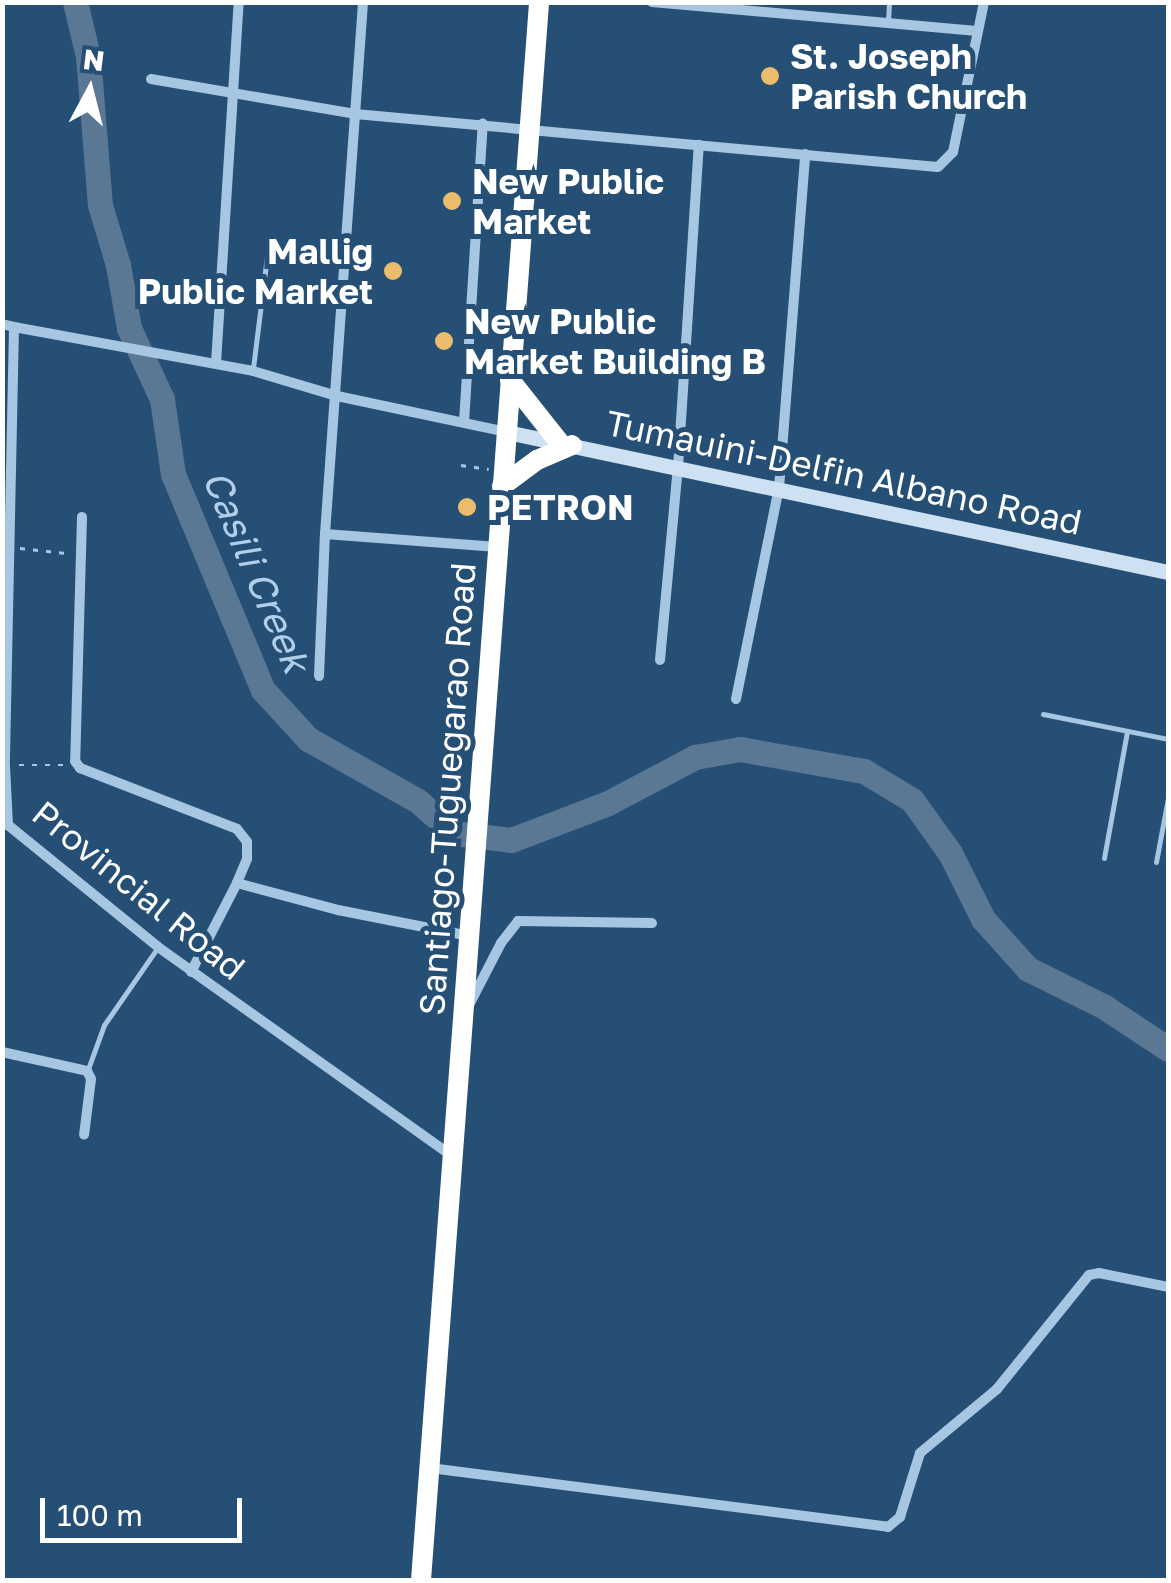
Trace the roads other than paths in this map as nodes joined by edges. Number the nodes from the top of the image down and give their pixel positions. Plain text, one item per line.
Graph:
1 (239, 2) edge
2 (363, 2) edge
3 (538, 2) edge
4 (652, 2) edge
5 (889, 2) edge
6 (984, 2) edge
7 (732, 6) edge
8 (888, 22) junction
9 (977, 31) junction
10 (151, 79) dead end
11 (233, 96) junction
12 (355, 114) junction
13 (484, 124) junction
14 (528, 132) junction
15 (699, 145) junction
16 (805, 154) junction
17 (268, 247) dead end
18 (8, 326) edge
19 (216, 364) junction
20 (253, 371) junction
21 (510, 380) junction
22 (337, 396) junction
23 (464, 422) junction
24 (507, 432) junction
25 (566, 444) junction
26 (678, 467) junction
27 (502, 479) junction
28 (778, 488) junction
29 (82, 518) dead end
30 (325, 534) junction
31 (498, 547) junction
32 (1168, 572) edge
33 (660, 660) dead end
34 (319, 676) dead end
35 (736, 698) dead end
36 (1043, 714) dead end
37 (1126, 731) junction
38 (1168, 739) edge
39 (1168, 798) edge
40 (5, 828) edge
41 (1104, 858) dead end
42 (1156, 862) dead end
43 (237, 883) junction
44 (652, 923) dead end
45 (469, 936) junction
46 (158, 947) junction
47 (190, 972) junction
48 (464, 1014) junction
49 (2, 1052) edge
50 (88, 1071) junction
51 (84, 1134) dead end
52 (452, 1156) junction
53 (1168, 1287) edge
54 (429, 1468) junction
55 (421, 1580) edge

1 - 11 street
2 - 12 street
3 - 14 highway, Santiago-Tuguegarao Road
4 - 7 street
5 - 8 lane
6 - 9 street
7 - 8 street
8 - 9 street
9 - 16 street
10 - 11 street
11 - 12 street
11 - 19 street
12 - 13 street
12 - 22 street
13 - 14 street
13 - 23 street
14 - 15 street
14 - 21 highway, Santiago-Tuguegarao Road
15 - 16 street
15 - 26 street
16 - 28 street
17 - 20 lane
18 - 19 street
18 - 40 street, Provincial Road
19 - 20 street
20 - 22 street
21 - 24 highway, Santiago-Tuguegarao Road
21 - 25 highway
22 - 23 street
22 - 30 street
23 - 24 street
24 - 25 main road, Tumauini-Delfin Albano Road
24 - 27 highway, Santiago-Tuguegarao Road
25 - 26 main road, Tumauini-Delfin Albano Road
25 - 27 highway
26 - 28 main road, Tumauini-Delfin Albano Road
26 - 33 street
27 - 31 highway, Santiago-Tuguegarao Road
28 - 32 main road, Tumauini-Delfin Albano Road
28 - 35 street
29 - 43 street
30 - 31 street
30 - 34 street
31 - 45 highway, Santiago-Tuguegarao Road
36 - 37 lane
37 - 38 lane
37 - 41 lane
39 - 42 lane
40 - 46 street, Provincial Road
43 - 45 street
43 - 47 street
44 - 48 street
45 - 48 highway, Santiago-Tuguegarao Road
46 - 47 street, Provincial Road
46 - 50 lane
47 - 52 street, Provincial Road
48 - 52 highway, Santiago-Tuguegarao Road
49 - 50 street
50 - 51 street
52 - 54 highway, Santiago-Tuguegarao Road
53 - 54 street
54 - 55 highway, Santiago-Tuguegarao Road

